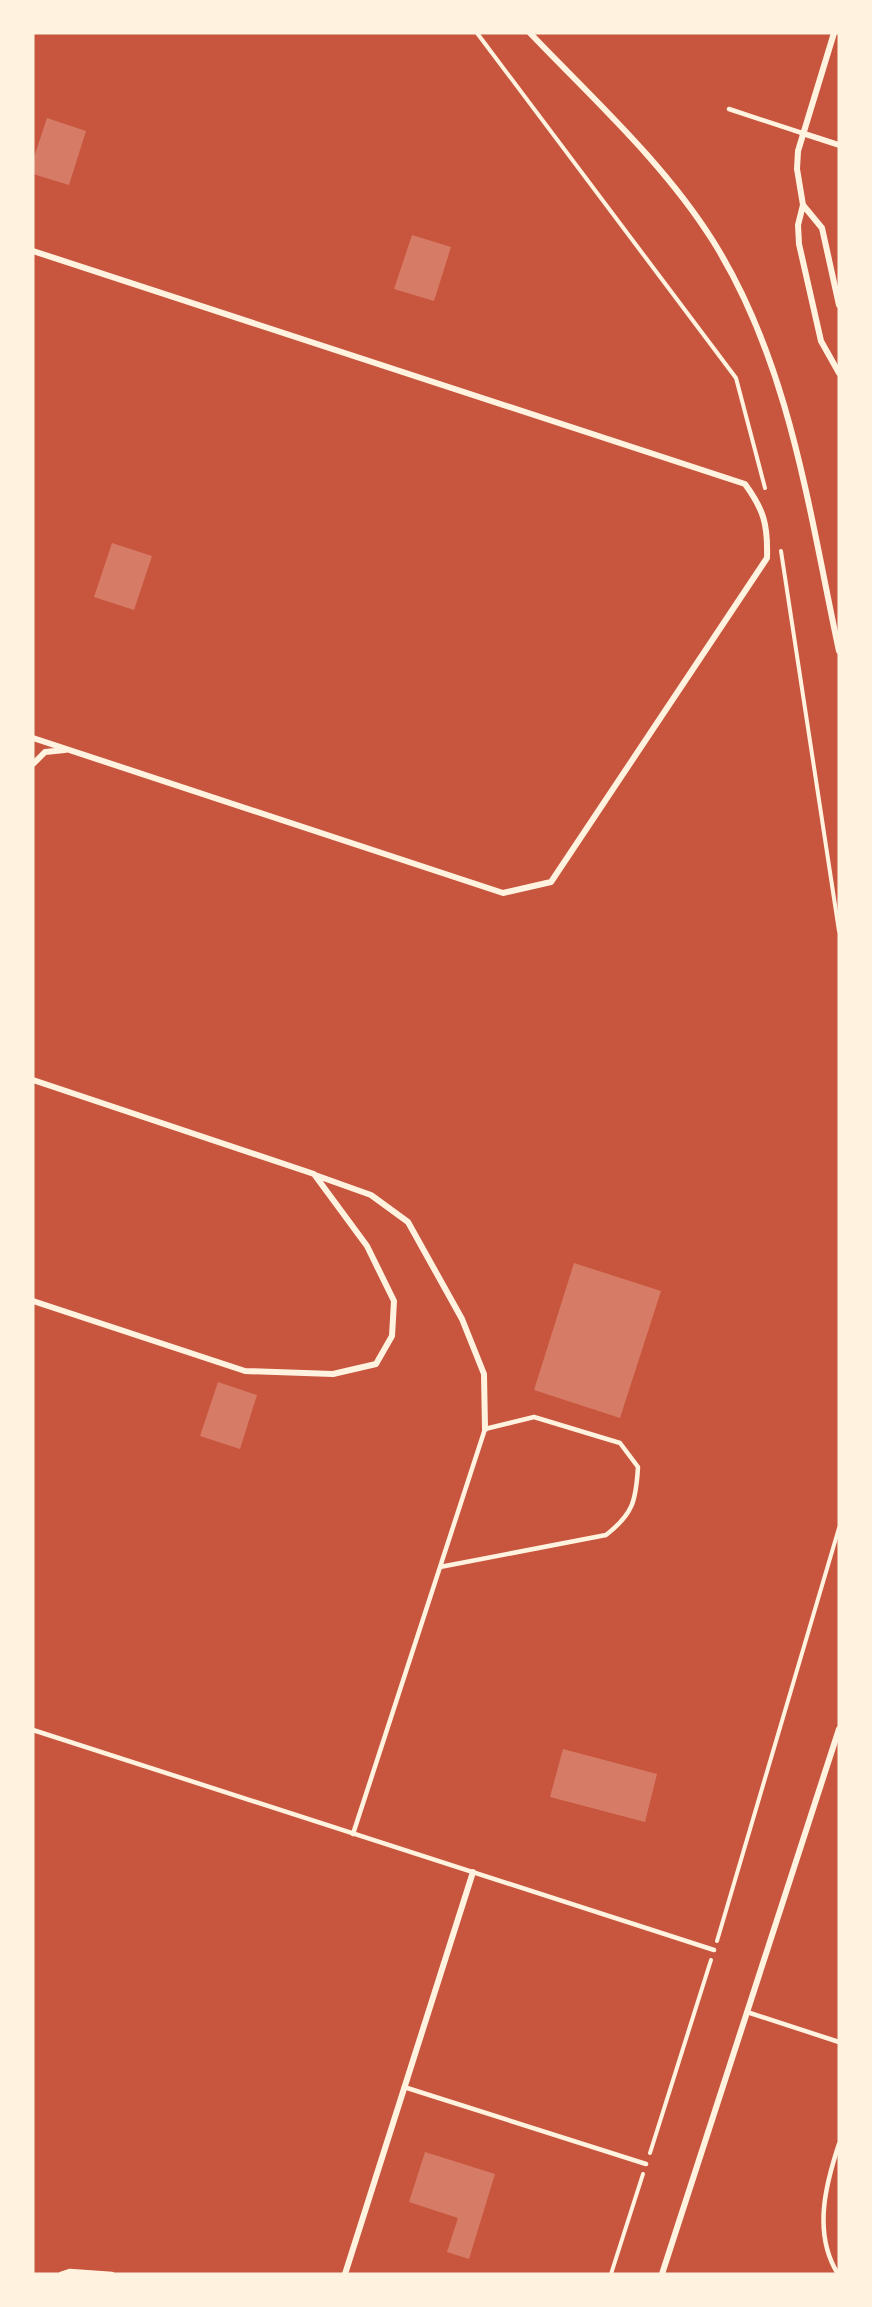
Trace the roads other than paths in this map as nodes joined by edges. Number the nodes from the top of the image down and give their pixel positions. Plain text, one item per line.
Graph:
1 (530, 33) edge
2 (834, 33) edge
3 (729, 109) dead end
4 (802, 133) junction
5 (839, 145) edge
6 (803, 205) junction
7 (33, 251) edge
8 (839, 305) edge
9 (839, 373) edge
10 (839, 651) edge
11 (33, 738) edge
12 (68, 750) junction
13 (33, 764) edge
14 (33, 1080) edge
15 (314, 1174) junction
16 (33, 1301) edge
17 (484, 1429) junction
18 (440, 1567) junction
19 (839, 1729) edge
20 (33, 1730) edge
21 (353, 1834) junction
22 (473, 1872) junction
23 (714, 1950) road end
24 (747, 2012) junction
25 (839, 2042) edge
26 (404, 2087) junction
27 (839, 2144) edge
28 (646, 2164) road end
29 (61, 2274) edge
30 (112, 2274) edge
31 (345, 2274) edge
32 (662, 2274) edge
33 (838, 2274) edge

1 - 10 street
2 - 4 street
3 - 4 lane
4 - 5 street
4 - 6 street
6 - 8 street
6 - 9 street
7 - 12 street
11 - 12 street
12 - 13 street
14 - 15 street
15 - 16 street
15 - 17 street
17 - 18 lane
17 - 18 lane
18 - 21 lane
19 - 24 street
20 - 21 lane
21 - 22 lane
22 - 23 lane
22 - 26 street
24 - 25 lane
24 - 32 street
26 - 28 lane
26 - 31 street
27 - 33 lane
29 - 30 lane

